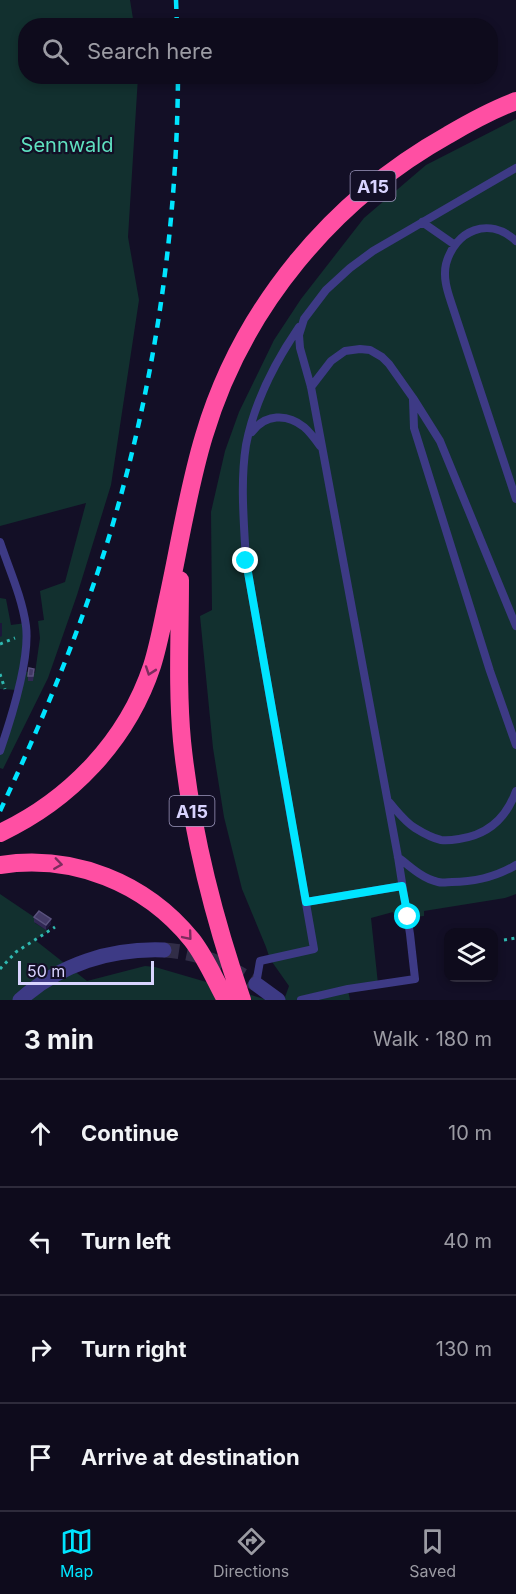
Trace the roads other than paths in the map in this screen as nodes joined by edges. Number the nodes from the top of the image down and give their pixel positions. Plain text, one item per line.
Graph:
1 (516, 101) edge
2 (516, 168) edge
3 (422, 222) junction
4 (516, 241) edge
5 (455, 244) junction
6 (304, 319) junction
7 (310, 387) junction
8 (413, 399) junction
9 (247, 444) junction
10 (321, 447) junction
11 (516, 499) edge
12 (0, 542) edge
13 (180, 546) junction
14 (516, 626) edge
15 (516, 745) edge
16 (0, 752) edge
17 (516, 791) edge
18 (387, 800) junction
19 (0, 833) edge
20 (398, 857) junction
21 (0, 865) edge
22 (516, 865) edge
23 (402, 886) junction
24 (306, 902) junction
25 (164, 950) tunnel mouth
26 (256, 984) joint
27 (20, 1000) edge
28 (226, 1000) edge
29 (242, 1000) edge
30 (278, 1000) edge
31 (301, 1000) edge

1 - 13 highway, A15
2 - 3 lane
3 - 5 lane
3 - 6 lane
4 - 5 lane
5 - 11 lane
6 - 7 lane
6 - 9 lane
7 - 8 lane
7 - 10 lane
8 - 14 lane
8 - 15 lane
9 - 10 lane
9 - 24 lane
10 - 18 lane
12 - 16 lane
13 -> 19 highway
13 - 29 highway, A15
17 - 18 lane
18 - 20 lane
20 - 22 lane
20 - 23 lane
21 -> 28 highway
23 - 24 lane
23 - 31 lane
24 - 26 lane
25 - 27 street
26 - 30 street

